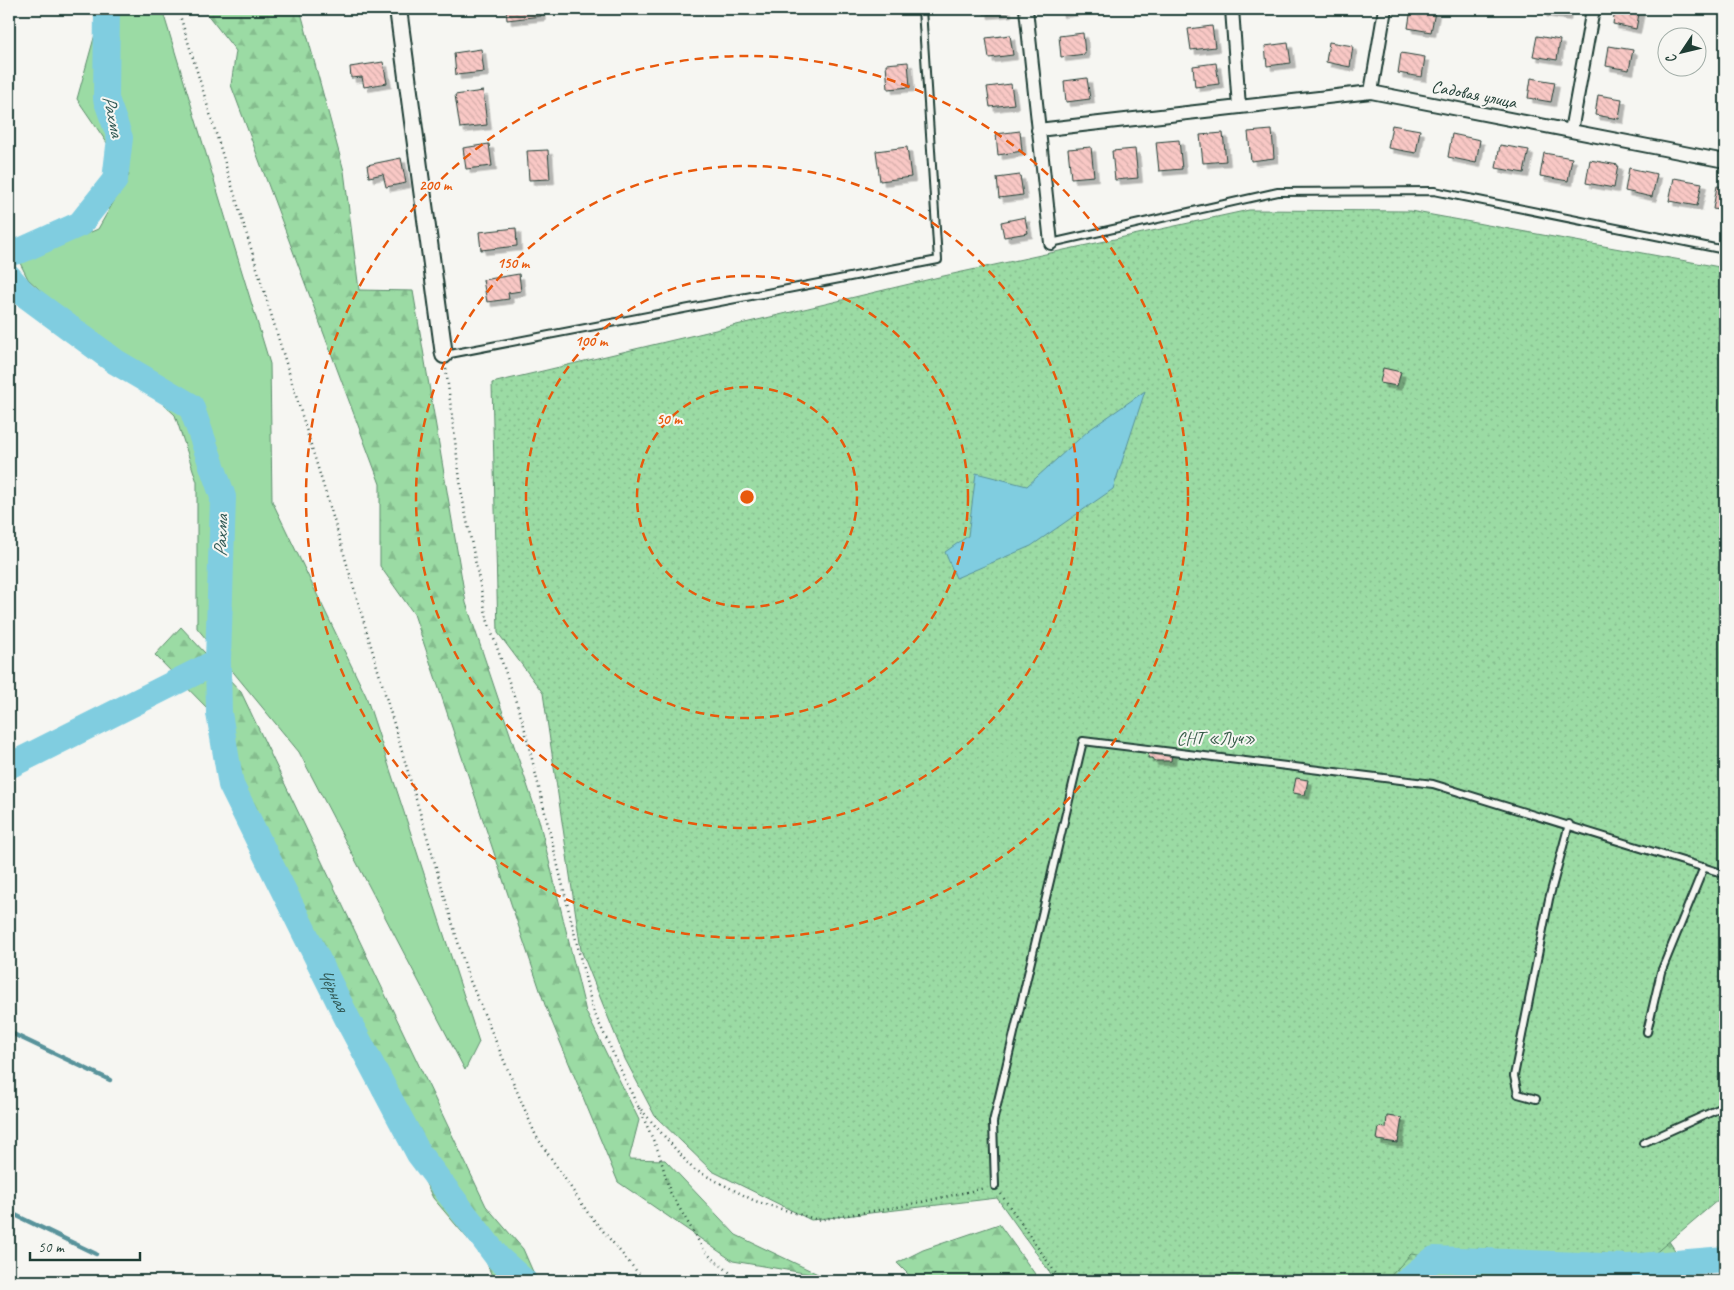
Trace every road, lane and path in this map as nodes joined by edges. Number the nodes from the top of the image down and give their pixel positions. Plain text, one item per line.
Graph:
1 (178, 9) edge
2 (398, 9) edge
3 (922, 9) edge
4 (1026, 9) edge
5 (1232, 9) edge
6 (1385, 9) edge
7 (1593, 9) edge
8 (1371, 92) junction
9 (1239, 107) junction
10 (1038, 130) junction
11 (1572, 131) junction
12 (1725, 161) edge
13 (1051, 243) joint
14 (1725, 250) edge
15 (444, 355) junction
16 (1569, 824) junction
17 (1704, 867) junction
18 (1725, 874) edge
19 (1647, 1032) dead end
20 (1536, 1100) dead end
21 (637, 1105) junction
22 (1725, 1106) edge
23 (1643, 1143) dead end
24 (995, 1186) junction
25 (652, 1281) edge
26 (740, 1281) edge
27 (1061, 1281) edge

1 - 25 path
2 - 15 street
3 - 15 lane
4 - 10 street
5 - 9 street
6 - 8 street
7 - 11 street
8 - 9 street, Садовая улица
8 - 11 street, Садовая улица
9 - 10 street, Садовая улица
10 - 13 street
11 - 12 street, Садовая улица
13 - 14 lane
15 - 21 path
16 - 17 lane
16 - 20 lane
16 - 24 lane
17 - 18 lane
17 - 19 lane
21 - 24 path
21 - 26 path
22 - 23 lane
24 - 27 path

